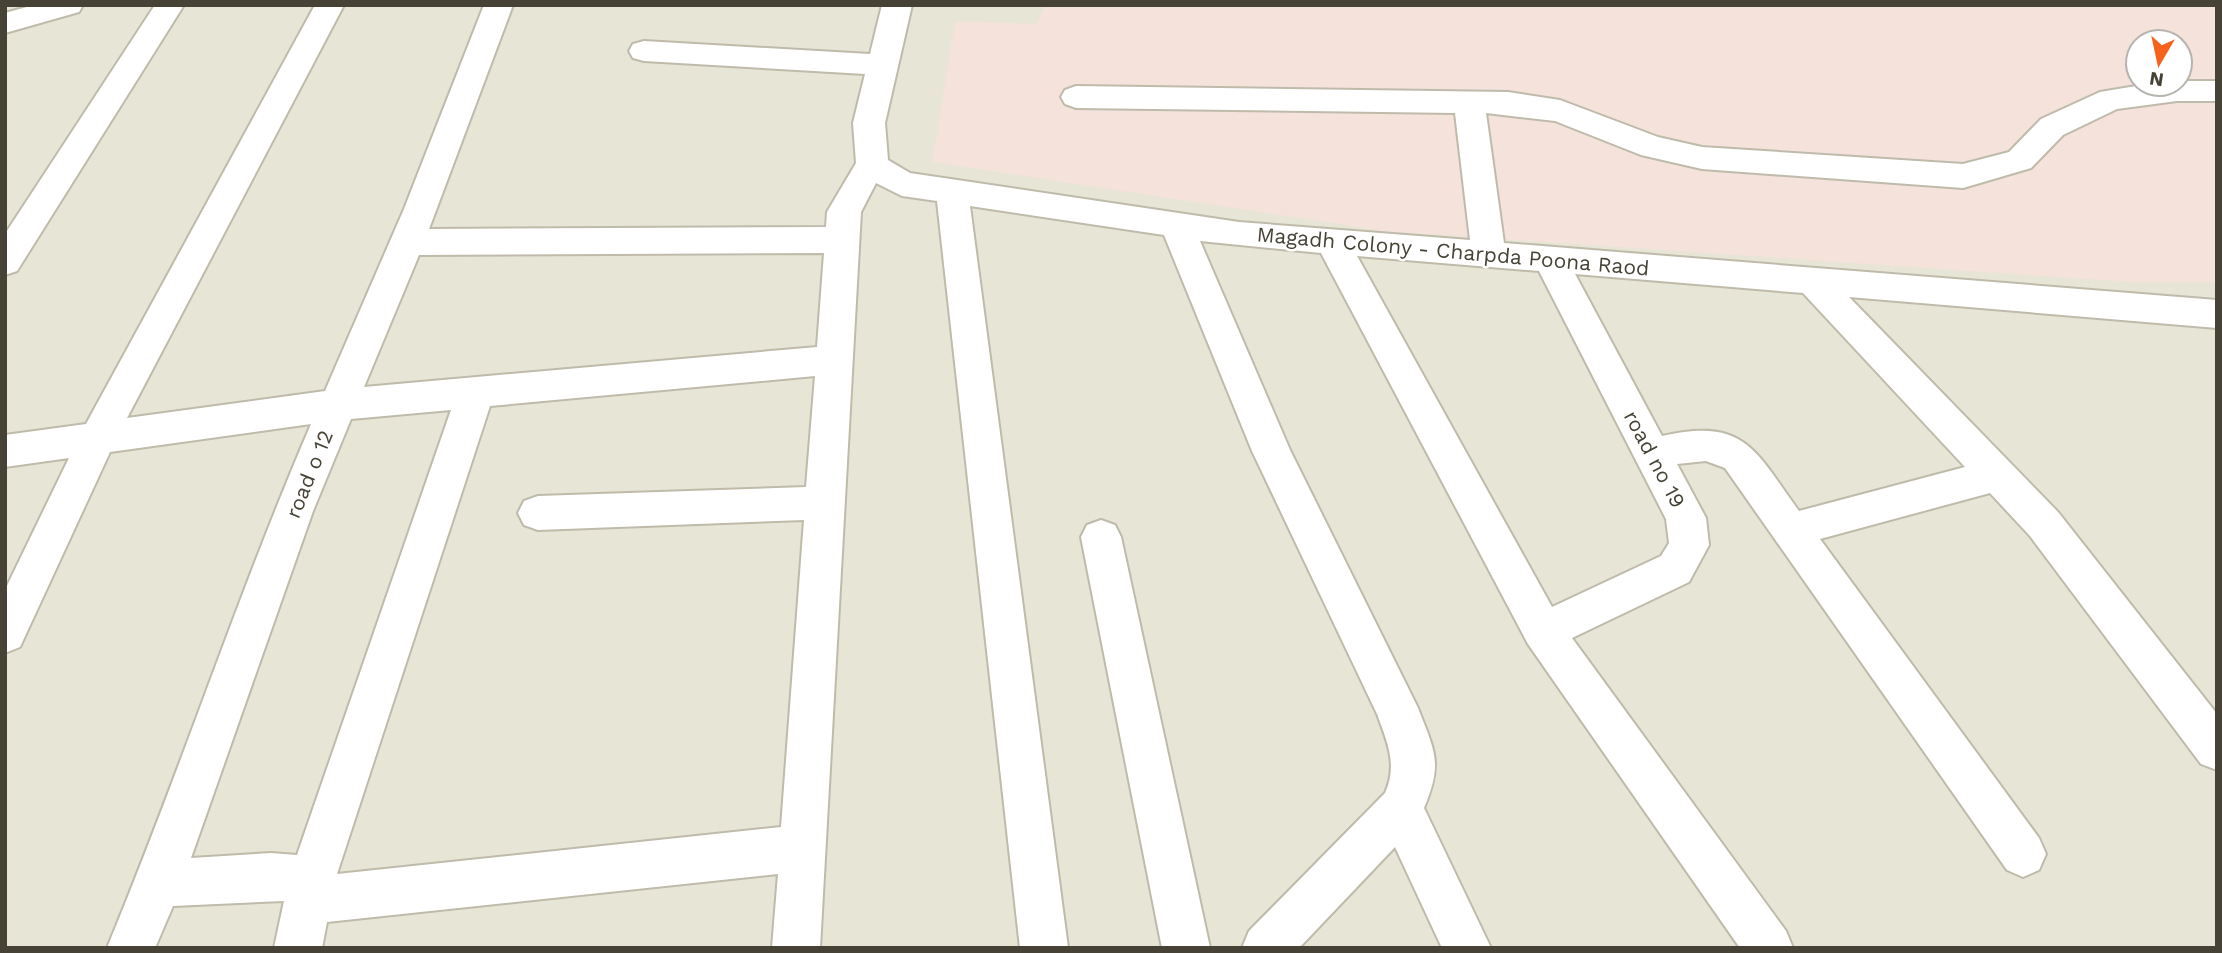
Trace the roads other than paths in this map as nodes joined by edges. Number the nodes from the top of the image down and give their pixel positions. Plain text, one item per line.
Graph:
1 (69, 5) edge
2 (170, 5) edge
3 (330, 5) edge
4 (499, 5) edge
5 (897, 5) edge
6 (5, 23) edge
7 (644, 51) dead end
8 (881, 65) junction
9 (2217, 91) edge
10 (1076, 97) dead end
11 (1470, 101) junction
12 (872, 165) junction
13 (952, 191) junction
14 (1177, 226) junction
15 (842, 240) junction
16 (406, 242) junction
17 (1332, 242) junction
18 (1489, 254) junction
19 (1550, 259) junction
20 (5, 262) edge
21 (1812, 281) junction
22 (2213, 315) edge
23 (834, 360) junction
24 (476, 392) junction
25 (337, 405) junction
26 (98, 438) junction
27 (5, 451) edge
28 (1652, 454) junction
29 (1999, 474) junction
30 (824, 503) junction
31 (538, 513) dead end
32 (1791, 530) junction
33 (1101, 537) dead end
34 (1543, 631) junction
35 (5, 634) edge
36 (2217, 749) edge
37 (1401, 809) junction
38 (802, 848) junction
39 (2023, 854) dead end
40 (159, 884) junction
41 (310, 891) junction
42 (131, 948) edge
43 (298, 948) edge
44 (796, 948) edge
45 (1044, 948) edge
46 (1186, 948) edge
47 (1266, 948) edge
48 (1467, 948) edge
49 (1769, 948) edge

1 - 6 street
2 - 20 street
3 - 26 street
4 - 16 street, road o 12
5 - 8 street
7 - 8 street
8 - 12 street
9 - 11 street
10 - 11 street
11 - 18 street
12 - 13 street, Magadh Colony - Charpda Poona Raod
12 - 15 street
13 - 14 street, Magadh Colony - Charpda Poona Raod
13 - 45 street
14 - 17 street, Magadh Colony - Charpda Poona Raod
14 - 37 street
15 - 16 street
15 - 23 street
16 - 25 street, road o 12
17 - 18 street, Magadh Colony - Charpda Poona Raod
17 - 34 street
18 - 19 street, Magadh Colony - Charpda Poona Raod
19 - 21 street, Magadh Colony - Charpda Poona Raod
19 - 28 street, road no 19
21 - 22 street, Magadh Colony - Charpda Poona Raod
21 - 29 street
23 - 24 street
23 - 30 street
24 - 25 street
24 - 41 street
25 - 26 street
25 - 40 street, road o 12
26 - 27 street
26 - 35 street
28 - 32 street
28 - 34 street, road no 19
29 - 32 street
29 - 36 street
30 - 31 street
30 - 38 street
32 - 39 street
33 - 46 street
34 - 49 street
37 - 47 street
37 - 48 street
38 - 41 street
38 - 44 street
40 - 41 street
40 - 42 street, road o 12
41 - 43 street

